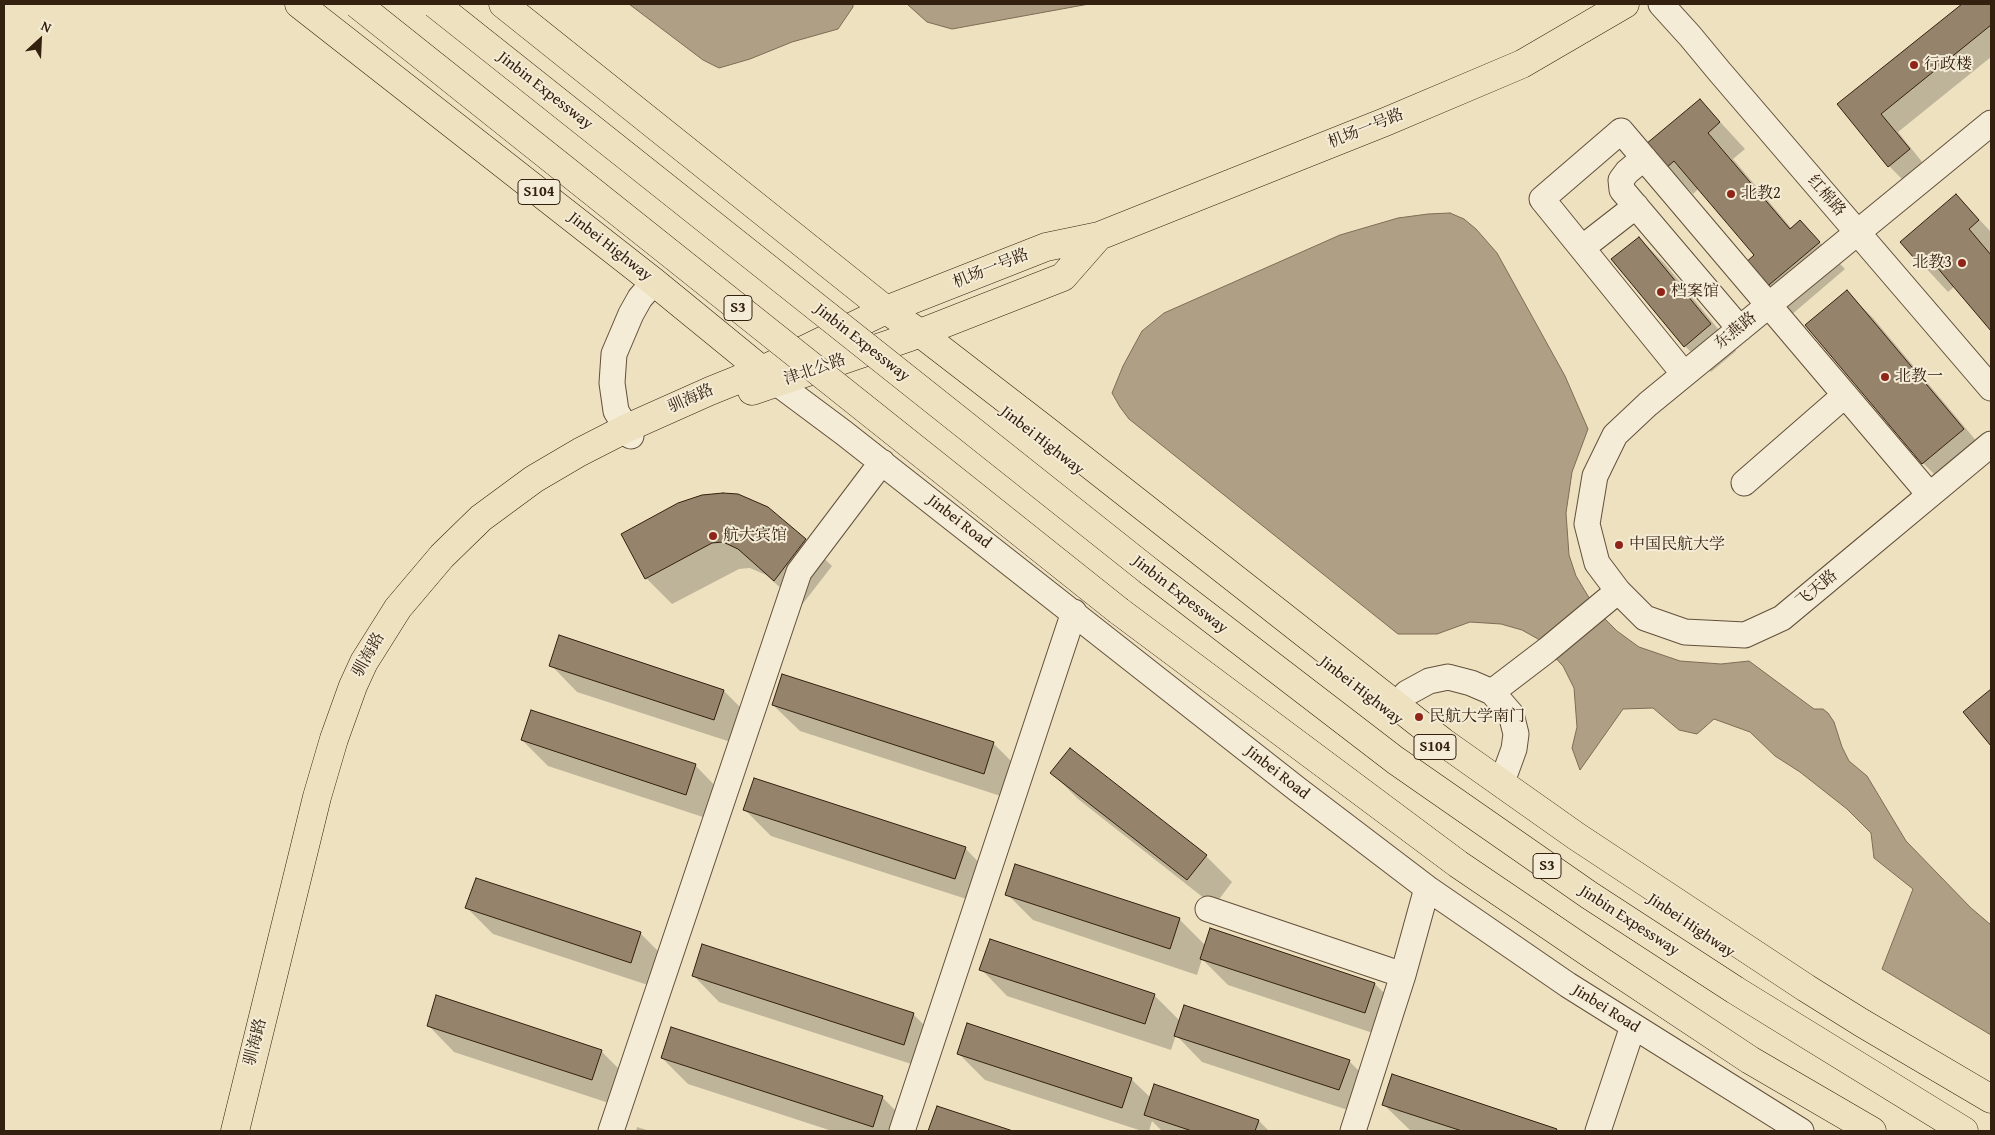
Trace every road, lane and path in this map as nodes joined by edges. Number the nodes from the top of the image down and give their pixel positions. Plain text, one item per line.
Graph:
1 (299, 4) edge
2 (357, 4) edge
3 (435, 4) edge
4 (503, 4) edge
5 (1625, 4) edge
6 (1661, 4) edge
7 (1991, 123) edge
8 (1644, 158) junction
9 (1636, 206) junction
10 (1858, 232) junction
11 (1099, 236) junction
12 (1582, 248) junction
13 (654, 282) junction
14 (1768, 305) junction
15 (886, 310) junction
16 (1740, 329) junction
17 (915, 335) junction
18 (1684, 374) junction
19 (769, 376) junction
20 (1991, 388) edge
21 (1845, 395) junction
22 (629, 432) junction
23 (1991, 444) edge
24 (882, 462) junction
25 (1744, 483) dead end
26 (1929, 494) junction
27 (1618, 591) junction
28 (1074, 612) junction
29 (1492, 692) junction
30 (1394, 705) junction
31 (1499, 782) junction
32 (1427, 888) junction
33 (1208, 909) dead end
34 (1403, 975) junction
35 (1633, 1026) junction
36 (1991, 1098) edge
37 (1991, 1113) edge
38 (235, 1131) edge
39 (243, 1131) edge
40 (610, 1131) edge
41 (902, 1131) edge
42 (1354, 1131) edge
43 (1598, 1131) edge
44 (1801, 1131) edge
45 (1872, 1131) edge
46 (1964, 1131) edge

1 - 13 main road, Jinbei Highway / S104
2 - 45 main road, S3, bridge
3 - 46 main road, Jinbin Expessway / S3, bridge
4 - 15 main road, Jinbei Highway / S104
5 - 11 main road, 机场一号路
6 - 10 street, 红棉路
7 - 10 street, 东燕路
8 - 9 street
8 - 12 street
8 - 14 street
9 - 12 street
9 - 16 street
10 - 14 street, 东燕路
10 - 20 street, 红棉路
11 - 15 main road, 机场一号路
11 - 17 main road, 机场一号路
12 - 18 street
13 - 19 main road, Jinbei Highway / S104
13 - 22 street
14 - 16 street, 东燕路
14 - 21 street
15 - 17 main road, Jinbei Highway / S104
15 - 19 main road, 津北公路
16 - 18 street, 东燕路
17 - 19 main road, 津北公路
17 - 30 main road, Jinbei Highway / S104
17 - 37 main road, Jinbei Highway / S104
18 - 27 street, 东燕路
19 - 22 main road, 驯海路
19 - 24 street, Jinbei Road
21 - 25 street
21 - 26 street
22 - 38 main road, 驯海路
22 - 39 main road, 驯海路
23 - 26 street, 飞天路
24 - 28 street, Jinbei Road
24 - 40 street
26 - 27 street, 飞天路
27 - 29 street
28 - 32 street, Jinbei Road
28 - 41 street
29 - 30 street
29 - 31 street
30 - 31 main road, Jinbei Highway / S104
31 - 36 main road, Jinbei Highway / S104
32 - 34 street
32 - 35 street, Jinbei Road
33 - 34 street
34 - 42 street
35 - 43 street
35 - 44 street, Jinbei Road

